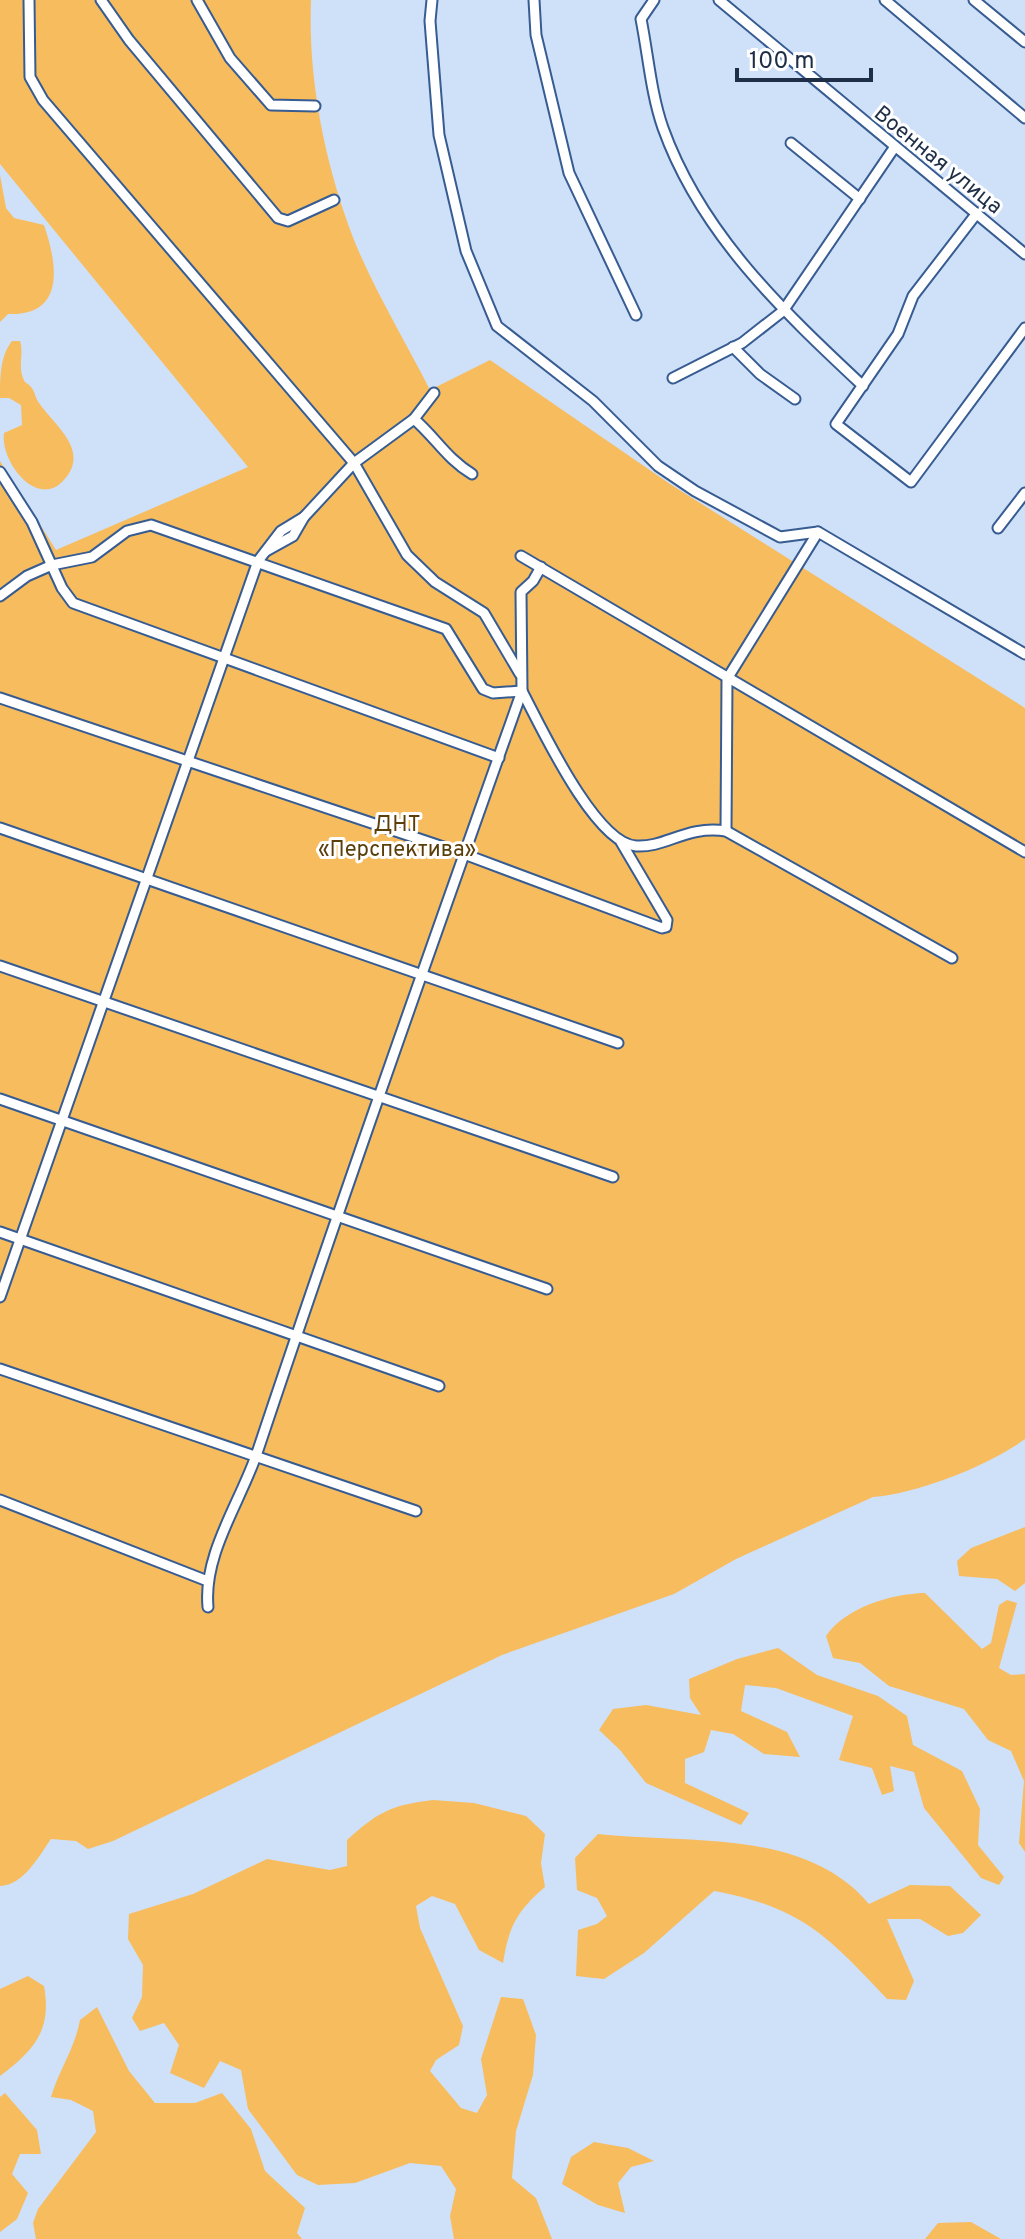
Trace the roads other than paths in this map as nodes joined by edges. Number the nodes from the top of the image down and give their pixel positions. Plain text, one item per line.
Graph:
1 (29, 0) edge
2 (101, 0) edge
3 (197, 0) edge
4 (432, 0) edge
5 (534, 0) edge
6 (654, 0) edge
7 (719, 0) edge
8 (885, 0) edge
9 (974, 0) edge
10 (1025, 42) edge
11 (315, 106) dead end
12 (1025, 118) edge
13 (791, 143) dead end
14 (894, 148) junction
15 (860, 199) junction
16 (334, 200) dead end
17 (977, 213) junction
18 (1025, 254) edge
19 (783, 311) junction
20 (636, 315) dead end
21 (1025, 328) edge
22 (733, 347) junction
23 (673, 378) dead end
24 (863, 386) junction
25 (434, 393) dead end
26 (795, 399) dead end
27 (414, 419) junction
28 (354, 463) junction
29 (0, 472) edge
30 (472, 474) dead end
31 (1025, 493) edge
32 (998, 528) dead end
33 (818, 532) junction
34 (521, 556) dead end
35 (258, 561) junction
36 (52, 565) junction
37 (541, 567) junction
38 (0, 596) edge
39 (1025, 654) edge
40 (224, 660) junction
41 (727, 679) junction
42 (524, 680) junction
43 (522, 691) junction
44 (0, 698) edge
45 (499, 758) junction
46 (189, 761) junction
47 (0, 828) edge
48 (726, 831) junction
49 (621, 842) junction
50 (1025, 852) edge
51 (464, 854) junction
52 (147, 882) junction
53 (952, 958) dead end
54 (0, 966) edge
55 (421, 976) junction
56 (105, 1001) junction
57 (618, 1043) dead end
58 (378, 1098) junction
59 (0, 1099) edge
60 (63, 1120) junction
61 (613, 1177) dead end
62 (337, 1214) junction
63 (0, 1232) edge
64 (21, 1239) junction
65 (547, 1289) dead end
66 (0, 1297) edge
67 (294, 1335) junction
68 (0, 1369) edge
69 (439, 1386) dead end
70 (256, 1457) junction
71 (0, 1500) edge
72 (416, 1511) dead end
73 (205, 1580) junction
74 (208, 1607) dead end

1 - 28 street
2 - 16 street
3 - 11 street
4 - 33 street
5 - 20 street
6 - 19 street
7 - 14 street, Военная улица
8 - 12 street
9 - 10 street
13 - 15 street
14 - 15 street
14 - 17 street, Военная улица
15 - 19 street
17 - 18 street, Военная улица
17 - 24 street
19 - 22 street
19 - 24 street
21 - 24 street
22 - 23 street
22 - 26 street
25 - 27 street
27 - 28 street
27 - 30 street
28 - 35 street
28 - 42 street
29 - 36 street
31 - 32 street
33 - 39 street
33 - 41 street
34 - 37 street
35 - 36 street
35 - 40 street
35 - 43 street
36 - 38 street
36 - 40 street
37 - 41 street
37 - 42 street
40 - 45 street
40 - 46 street
41 - 48 street
41 - 50 street
42 - 43 street
43 - 45 street
43 - 49 street
44 - 46 street
45 - 51 street
46 - 51 street
46 - 52 street
47 - 52 street
48 - 49 street
48 - 53 street
49 - 51 street
51 - 55 street
52 - 55 street
52 - 56 street
54 - 56 street
55 - 57 street
55 - 58 street
56 - 58 street
56 - 60 street
58 - 61 street
58 - 62 street
59 - 60 street
60 - 62 street
60 - 64 street
62 - 65 street
62 - 67 street
63 - 64 street
64 - 66 street
64 - 67 street
67 - 69 street
67 - 70 street
68 - 70 street
70 - 72 street
70 - 73 street
71 - 73 street
73 - 74 street

